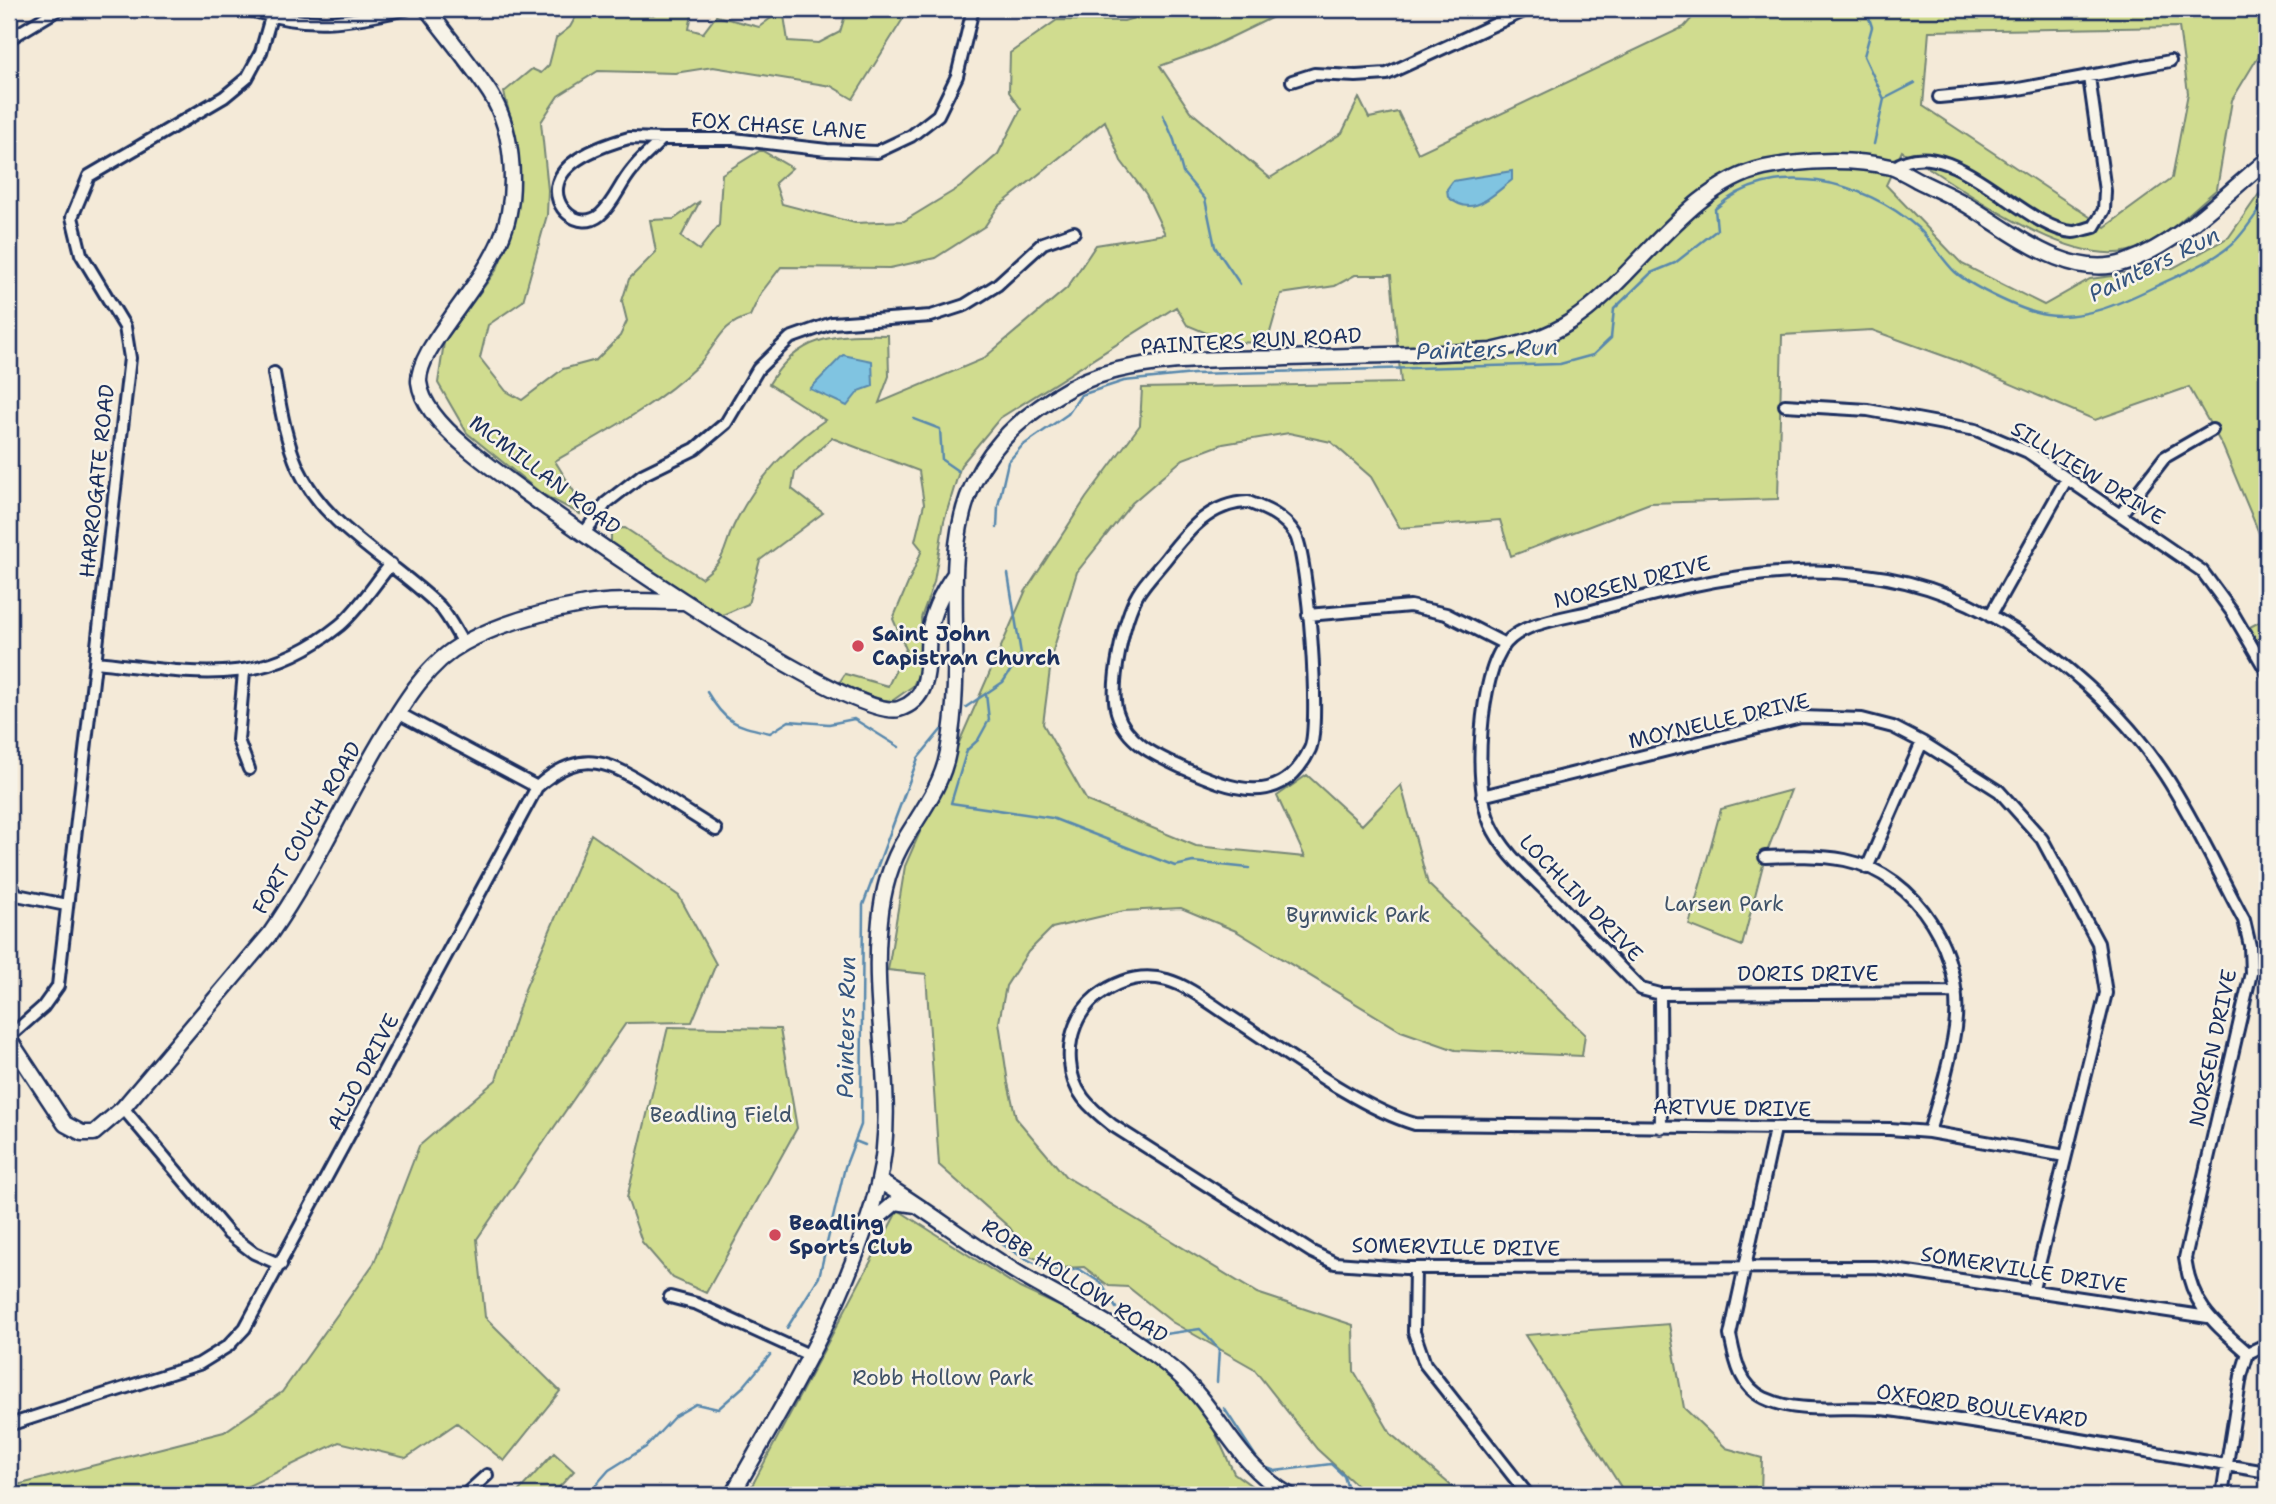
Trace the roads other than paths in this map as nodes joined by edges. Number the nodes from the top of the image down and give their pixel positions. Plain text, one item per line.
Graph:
1 (59, 9) edge
2 (247, 9) edge
3 (406, 9) edge
4 (427, 9) edge
5 (973, 9) edge
6 (1528, 9) edge
7 (271, 17) junction
8 (9, 39) edge
9 (2170, 61) dead end
10 (2089, 77) junction
11 (1292, 81) dead end
12 (1939, 97) dead end
13 (662, 139) junction
14 (2267, 160) edge
15 (1893, 168) junction
16 (1074, 232) dead end
17 (274, 373) dead end
18 (1785, 405) dead end
19 (2212, 430) dead end
20 (2066, 480) junction
21 (2122, 514) junction
22 (585, 533) junction
23 (391, 564) junction
24 (954, 575) junction
25 (682, 602) junction
26 (1308, 615) junction
27 (1990, 615) junction
28 (463, 643) junction
29 (1505, 644) junction
30 (96, 662) junction
31 (244, 672) junction
32 (2267, 672) edge
33 (398, 713) junction
34 (1922, 741) junction
35 (249, 769) dead end
36 (537, 787) junction
37 (1482, 796) junction
38 (716, 830) dead end
39 (1765, 857) dead end
40 (1867, 868) junction
41 (9, 882) edge
42 (66, 905) junction
43 (1956, 992) junction
44 (1660, 994) junction
45 (9, 1038) edge
46 (124, 1108) junction
47 (1397, 1119) joint
48 (1661, 1128) junction
49 (1775, 1129) junction
50 (1929, 1132) junction
51 (2064, 1156) junction
52 (879, 1181) junction
53 (921, 1205) junction
54 (865, 1230) junction
55 (281, 1265) junction
56 (1744, 1266) junction
57 (1415, 1268) junction
58 (2033, 1289) junction
59 (670, 1297) dead end
60 (2208, 1317) junction
61 (2267, 1344) edge
62 (2248, 1353) junction
63 (809, 1355) junction
64 (9, 1425) edge
65 (2227, 1465) junction
66 (2267, 1472) edge
67 (487, 1475) dead end
68 (465, 1495) edge
69 (732, 1495) edge
70 (1289, 1495) edge
71 (1528, 1495) edge
72 (2222, 1495) edge

1 - 8 street
2 - 7 street
3 - 7 street
4 - 22 street, MCMILLAN ROAD
5 - 13 street, FOX CHASE LANE
6 - 11 street
7 - 30 street, HARROGATE ROAD
9 - 10 street
10 - 12 street
10 - 15 street
13 - 13 street, FOX CHASE LANE
14 - 15 street, PAINTERS RUN ROAD
15 - 24 street, PAINTERS RUN ROAD
16 - 22 street
17 - 23 street
18 - 20 street, SILLVIEW DRIVE
19 - 21 street
20 - 21 street, SILLVIEW DRIVE
20 - 27 street
21 - 32 street, SILLVIEW DRIVE
22 - 25 street, MCMILLAN ROAD
23 - 28 street
23 - 31 street
24 - 25 street, MCMILLAN ROAD
24 - 52 street, PAINTERS RUN ROAD
25 - 28 street, FORT COUCH ROAD
26 - 26 street
26 - 29 street
27 - 29 street, NORSEN DRIVE
27 - 60 street, NORSEN DRIVE
28 - 33 street, FORT COUCH ROAD
29 - 37 street, LOCHLIN DRIVE
30 - 31 street
30 - 42 street, HARROGATE ROAD
31 - 35 street
33 - 36 street
33 - 46 street, FORT COUCH ROAD
34 - 37 street, MOYNELLE DRIVE
34 - 40 street
34 - 51 street, MOYNELLE DRIVE
36 - 38 street, ALJO DRIVE
36 - 55 street, ALJO DRIVE
37 - 44 street, LOCHLIN DRIVE
39 - 40 street
40 - 43 street
41 - 42 street
42 - 45 street, HARROGATE ROAD
43 - 44 street, DORIS DRIVE
43 - 50 street
44 - 48 street
45 - 46 street, FORT COUCH ROAD
46 - 55 street
47 - 48 street, ARTVUE DRIVE
47 - 57 street, SOMERVILLE DRIVE
48 - 49 street, ARTVUE DRIVE
49 - 50 street, ARTVUE DRIVE
49 - 56 street
50 - 51 street, ARTVUE DRIVE
51 - 58 street, MOYNELLE DRIVE
52 - 53 street, ROBB HOLLOW ROAD
52 - 54 street, PAINTERS RUN ROAD
53 - 54 street
53 - 70 street, ROBB HOLLOW ROAD
54 - 63 street, PAINTERS RUN ROAD
55 - 64 street, ALJO DRIVE
56 - 57 street, SOMERVILLE DRIVE
56 - 58 street, SOMERVILLE DRIVE
56 - 65 street, OXFORD BOULEVARD
57 - 71 street
58 - 60 street, SOMERVILLE DRIVE
59 - 63 street
60 - 62 street, NORSEN DRIVE
61 - 62 street
62 - 65 street
63 - 69 street, PAINTERS RUN ROAD
65 - 66 street, OXFORD BOULEVARD
65 - 72 street
67 - 68 street

